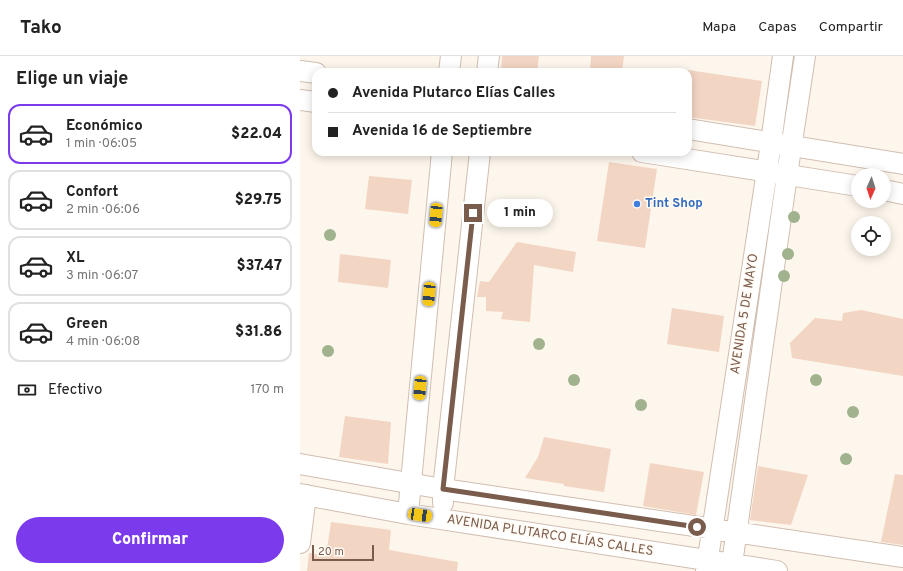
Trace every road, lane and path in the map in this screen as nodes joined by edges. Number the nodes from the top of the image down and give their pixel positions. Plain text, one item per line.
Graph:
1 (451, 56) edge
2 (489, 56) edge
3 (782, 56) edge
4 (805, 56) edge
5 (450, 68) edge
6 (488, 68) edge
7 (300, 70) edge
8 (312, 72) edge
9 (300, 100) edge
10 (312, 102) edge
11 (692, 130) edge
12 (771, 142) junction
13 (791, 146) junction
14 (442, 156) edge
15 (480, 156) edge
16 (668, 156) edge
17 (903, 164) edge
18 (767, 171) junction
19 (787, 174) junction
20 (851, 185) edge
21 (891, 191) edge
22 (903, 194) edge
23 (300, 464) edge
24 (411, 483) junction
25 (443, 489) junction
26 (303, 494) edge
27 (408, 514) junction
28 (442, 519) junction
29 (712, 529) junction
30 (736, 533) junction
31 (300, 543) edge
32 (903, 557) edge
33 (707, 566) edge
34 (732, 568) edge
35 (777, 571) edge

1 - 5 street
2 - 6 street
3 - 12 street, AVENIDA 5 DE MAYO
4 - 13 street, AVENIDA 5 DE MAYO
7 - 8 street
9 - 10 street
11 - 12 street
12 - 13 street
12 - 18 street, AVENIDA 5 DE MAYO
13 - 17 street
13 - 19 street, AVENIDA 5 DE MAYO
14 - 24 street
15 - 25 street
16 - 18 street
18 - 19 street
18 - 29 street, AVENIDA 5 DE MAYO
19 - 20 street
19 - 30 street, AVENIDA 5 DE MAYO
21 - 22 street
23 - 24 street
24 - 25 street
24 - 27 street
25 - 28 street
25 - 29 street
26 - 27 street, AVENIDA PLUTARCO ELÍAS CALLES
26 - 31 street
27 - 28 street, AVENIDA PLUTARCO ELÍAS CALLES
28 - 33 street, AVENIDA PLUTARCO ELÍAS CALLES
29 - 30 street
29 - 33 street, AVENIDA 5 DE MAYO
30 - 32 street
30 - 34 street, AVENIDA 5 DE MAYO
33 - 34 street, AVENIDA PLUTARCO ELÍAS CALLES
34 - 35 street, AVENIDA PLUTARCO ELÍAS CALLES

